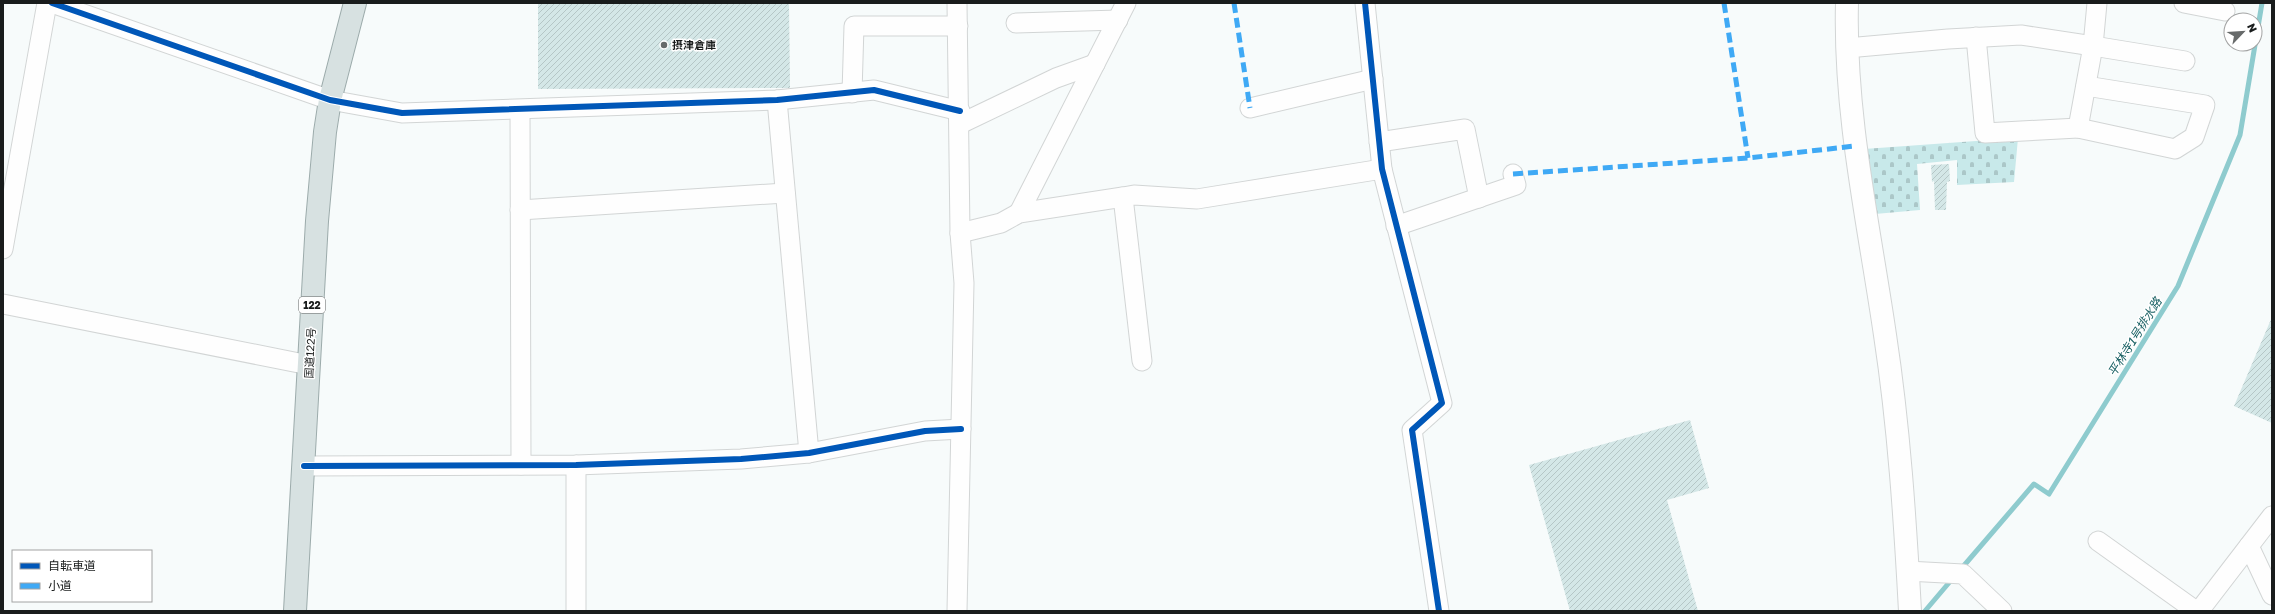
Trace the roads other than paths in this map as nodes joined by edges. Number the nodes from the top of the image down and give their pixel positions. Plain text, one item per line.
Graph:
1 (47, 3) edge
2 (52, 3) edge
3 (355, 3) edge
4 (957, 3) edge
5 (1126, 3) edge
6 (1365, 3) edge
7 (1847, 3) edge
8 (2097, 3) edge
9 (2184, 3) edge
10 (2225, 11) dead end
11 (1118, 20) junction
12 (1016, 23) dead end
13 (958, 26) junction
14 (1976, 37) junction
15 (2093, 46) junction
16 (1847, 48) junction
17 (2185, 61) dead end
18 (1095, 64) junction
19 (1373, 79) junction
20 (2086, 86) junction
21 (852, 92) junction
22 (330, 100) junction
23 (777, 100) junction
24 (1250, 108) dead end
25 (520, 110) junction
26 (960, 117) junction
27 (2078, 128) junction
28 (1379, 142) junction
29 (1382, 169) junction
30 (1513, 174) dead end
31 (784, 193) junction
32 (1123, 197) junction
33 (1479, 198) junction
34 (520, 210) junction
35 (1019, 213) junction
36 (1396, 226) junction
37 (960, 233) junction
38 (3, 250) edge
39 (3, 304) edge
40 (1142, 361) dead end
41 (309, 365) junction
42 (961, 429) junction
43 (809, 453) junction
44 (521, 465) junction
45 (304, 466) junction
46 (576, 466) junction
47 (2272, 516) edge
48 (2098, 541) dead end
49 (2250, 546) junction
50 (1907, 571) junction
51 (2272, 595) edge
52 (295, 611) edge
53 (576, 611) edge
54 (957, 611) edge
55 (1439, 611) edge
56 (1910, 611) edge
57 (2002, 611) edge
58 (2198, 611) edge

1 - 38 street
2 - 22 street
3 - 22 highway, 国道122号 / 122
4 - 13 street
5 - 11 street
6 - 19 street
7 - 16 street
8 - 15 street
9 - 10 street
11 - 12 street
11 - 18 street
13 - 21 street
13 - 26 street
14 - 15 street
14 - 16 street
14 - 27 street
15 - 17 street
15 - 20 street
16 - 50 street
18 - 26 street
18 - 35 street
19 - 24 street
19 - 28 street
20 - 27 street
20 - 27 street
21 - 23 street
21 - 26 street
22 - 25 street
22 - 41 highway, 国道122号 / 122
23 - 25 street
23 - 31 street
25 - 34 street
26 - 37 street
28 - 29 street
28 - 33 street
29 - 32 street
29 - 36 street
30 - 33 street
31 - 34 street
31 - 43 street
32 - 35 street
32 - 40 street
33 - 36 street
34 - 44 street
35 - 37 street
36 - 55 street
37 - 42 street
39 - 41 street
41 - 45 highway, 国道122号 / 122
42 - 43 street
42 - 54 street
43 - 46 street
44 - 45 street
44 - 46 street
45 - 52 highway, 国道122号 / 122
46 - 53 street
47 - 49 street
48 - 58 street
49 - 51 street
49 - 58 street
50 - 56 street
50 - 57 street

